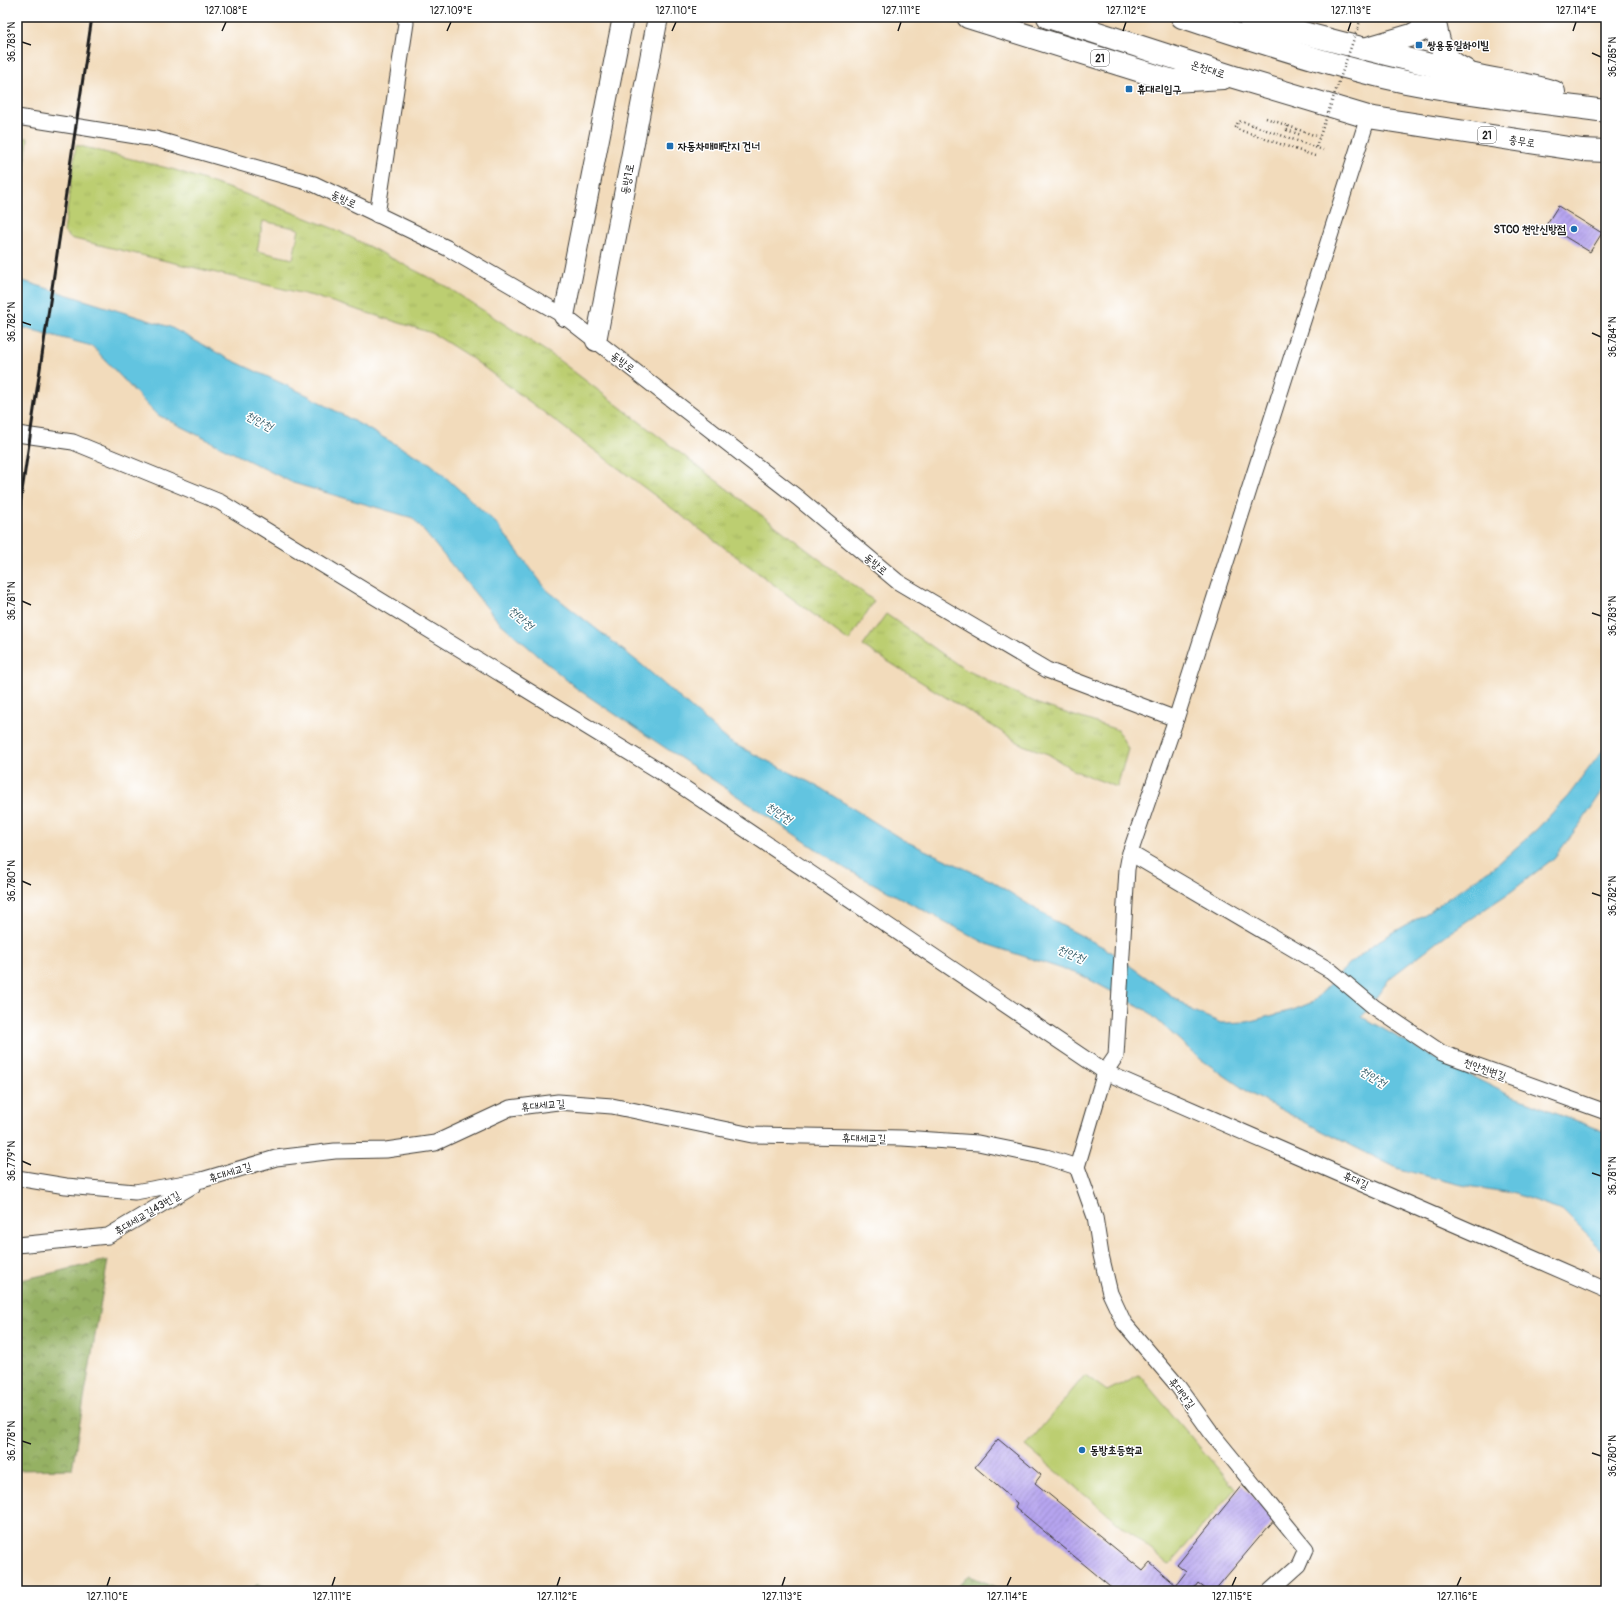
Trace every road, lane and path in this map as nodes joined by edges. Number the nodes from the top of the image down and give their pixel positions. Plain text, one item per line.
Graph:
1 (405, 17) edge
2 (623, 17) edge
3 (658, 17) edge
4 (968, 17) edge
5 (1048, 17) edge
6 (1182, 17) edge
7 (1250, 17) edge
8 (1361, 17) edge
9 (1436, 20) edge
10 (1274, 25) junction
11 (1363, 49) junction
12 (1338, 65) junction
13 (1474, 75) junction
14 (1234, 78) junction
15 (1606, 111) edge
16 (17, 117) edge
17 (1368, 117) junction
18 (1266, 118) dead end
19 (1288, 126) junction
20 (1301, 135) dead end
21 (1319, 137) junction
22 (1316, 147) junction
23 (1323, 150) dead end
24 (1606, 151) edge
25 (1315, 156) dead end
26 (377, 215) junction
27 (564, 316) junction
28 (596, 341) junction
29 (17, 434) edge
30 (1176, 719) junction
31 (1130, 853) junction
32 (1105, 1072) junction
33 (1606, 1112) edge
34 (1077, 1167) junction
35 (17, 1178) edge
36 (202, 1180) junction
37 (17, 1245) edge
38 (1606, 1290) edge
39 (1270, 1591) edge

1 - 26 street
2 - 27 main road
3 - 28 main road, 동방1로
4 - 14 highway, 21
5 - 14 highway, 온천대로 / 21
6 - 12 highway
7 - 10 highway
8 - 21 path, bridge
9 - 11 highway
9 - 13 highway
10 - 11 highway
10 - 12 highway
11 - 13 highway
12 - 15 highway
13 - 15 highway
14 - 17 highway, 온천대로 / 21
16 - 26 street, 동방로
17 - 24 highway, 충무로 / 21
17 - 30 street
18 - 19 path
19 - 20 path
19 - 21 path
21 - 22 path, bridge
22 - 23 path
22 - 25 path
26 - 27 street, 동방로
27 - 28 street, 동방로
28 - 30 street, 동방로
29 - 32 street, 휴대길
30 - 31 street
31 - 32 street
31 - 33 street, 천안천변길
32 - 34 street
32 - 38 street, 휴대길
34 - 36 street, 휴대세교길
34 - 39 street, 휴대안길
35 - 36 street, 휴대세교길
36 - 37 street, 휴대세교길43번길

